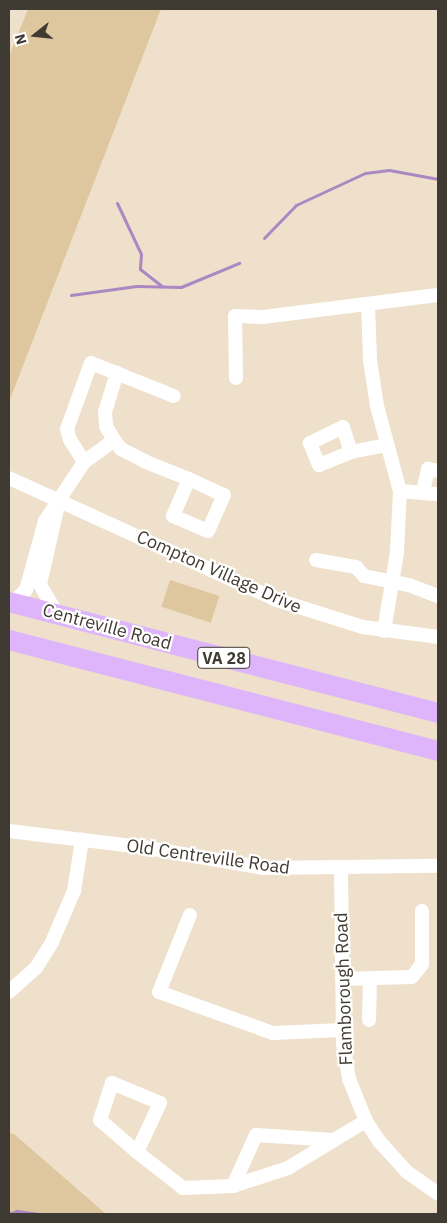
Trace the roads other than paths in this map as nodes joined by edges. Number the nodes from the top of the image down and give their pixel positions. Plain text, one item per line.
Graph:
1 (438, 296) edge
2 (368, 305) junction
3 (117, 373) junction
4 (236, 378) dead end
5 (174, 396) dead end
6 (114, 440) junction
7 (386, 445) junction
8 (351, 452) dead end
9 (84, 462) junction
10 (438, 471) edge
11 (9, 478) edge
12 (189, 479) dead end
13 (400, 491) junction
14 (423, 491) junction
15 (438, 494) edge
16 (59, 501) junction
17 (316, 560) dead end
18 (390, 580) junction
19 (438, 596) edge
20 (11, 602) edge
21 (57, 614) junction
22 (384, 631) junction
23 (438, 636) edge
24 (9, 640) edge
25 (438, 713) edge
26 (438, 751) edge
27 (9, 831) edge
28 (82, 840) junction
29 (438, 866) edge
30 (341, 869) junction
31 (422, 911) dead end
32 (190, 915) dead end
33 (370, 978) junction
34 (342, 979) junction
35 (9, 992) edge
36 (369, 1020) dead end
37 (342, 1030) junction
38 (366, 1121) junction
39 (334, 1140) junction
40 (137, 1152) junction
41 (233, 1186) junction
42 (438, 1194) edge

1 - 2 street
2 - 4 street
2 - 7 street
3 - 5 street
3 - 6 street
3 - 9 street
6 - 9 street
6 - 12 street
7 - 8 street
7 - 13 street
9 - 16 street
10 - 14 street
11 - 16 street, Compton Village Drive
13 - 14 street
13 - 18 street
14 - 15 street
16 - 20 street
16 - 21 street
16 - 22 street, Compton Village Drive
17 - 18 street
18 - 19 street
18 - 22 street
20 - 21 highway, Centreville Road / VA 28
21 - 25 highway, Centreville Road / VA 28
22 - 23 street, Compton Village Drive
24 - 26 highway, Centreville Road / VA 28
27 - 28 street, Old Centreville Road
28 - 30 street, Old Centreville Road
28 - 35 street
29 - 30 street, Old Centreville Road
30 - 34 street, Flamborough Road
31 - 33 street
32 - 37 street
33 - 34 street
33 - 36 street
34 - 37 street, Flamborough Road
37 - 38 street, Flamborough Road
38 - 39 street
38 - 42 street, Flamborough Road
39 - 41 street
39 - 41 street
40 - 40 street
40 - 41 street

